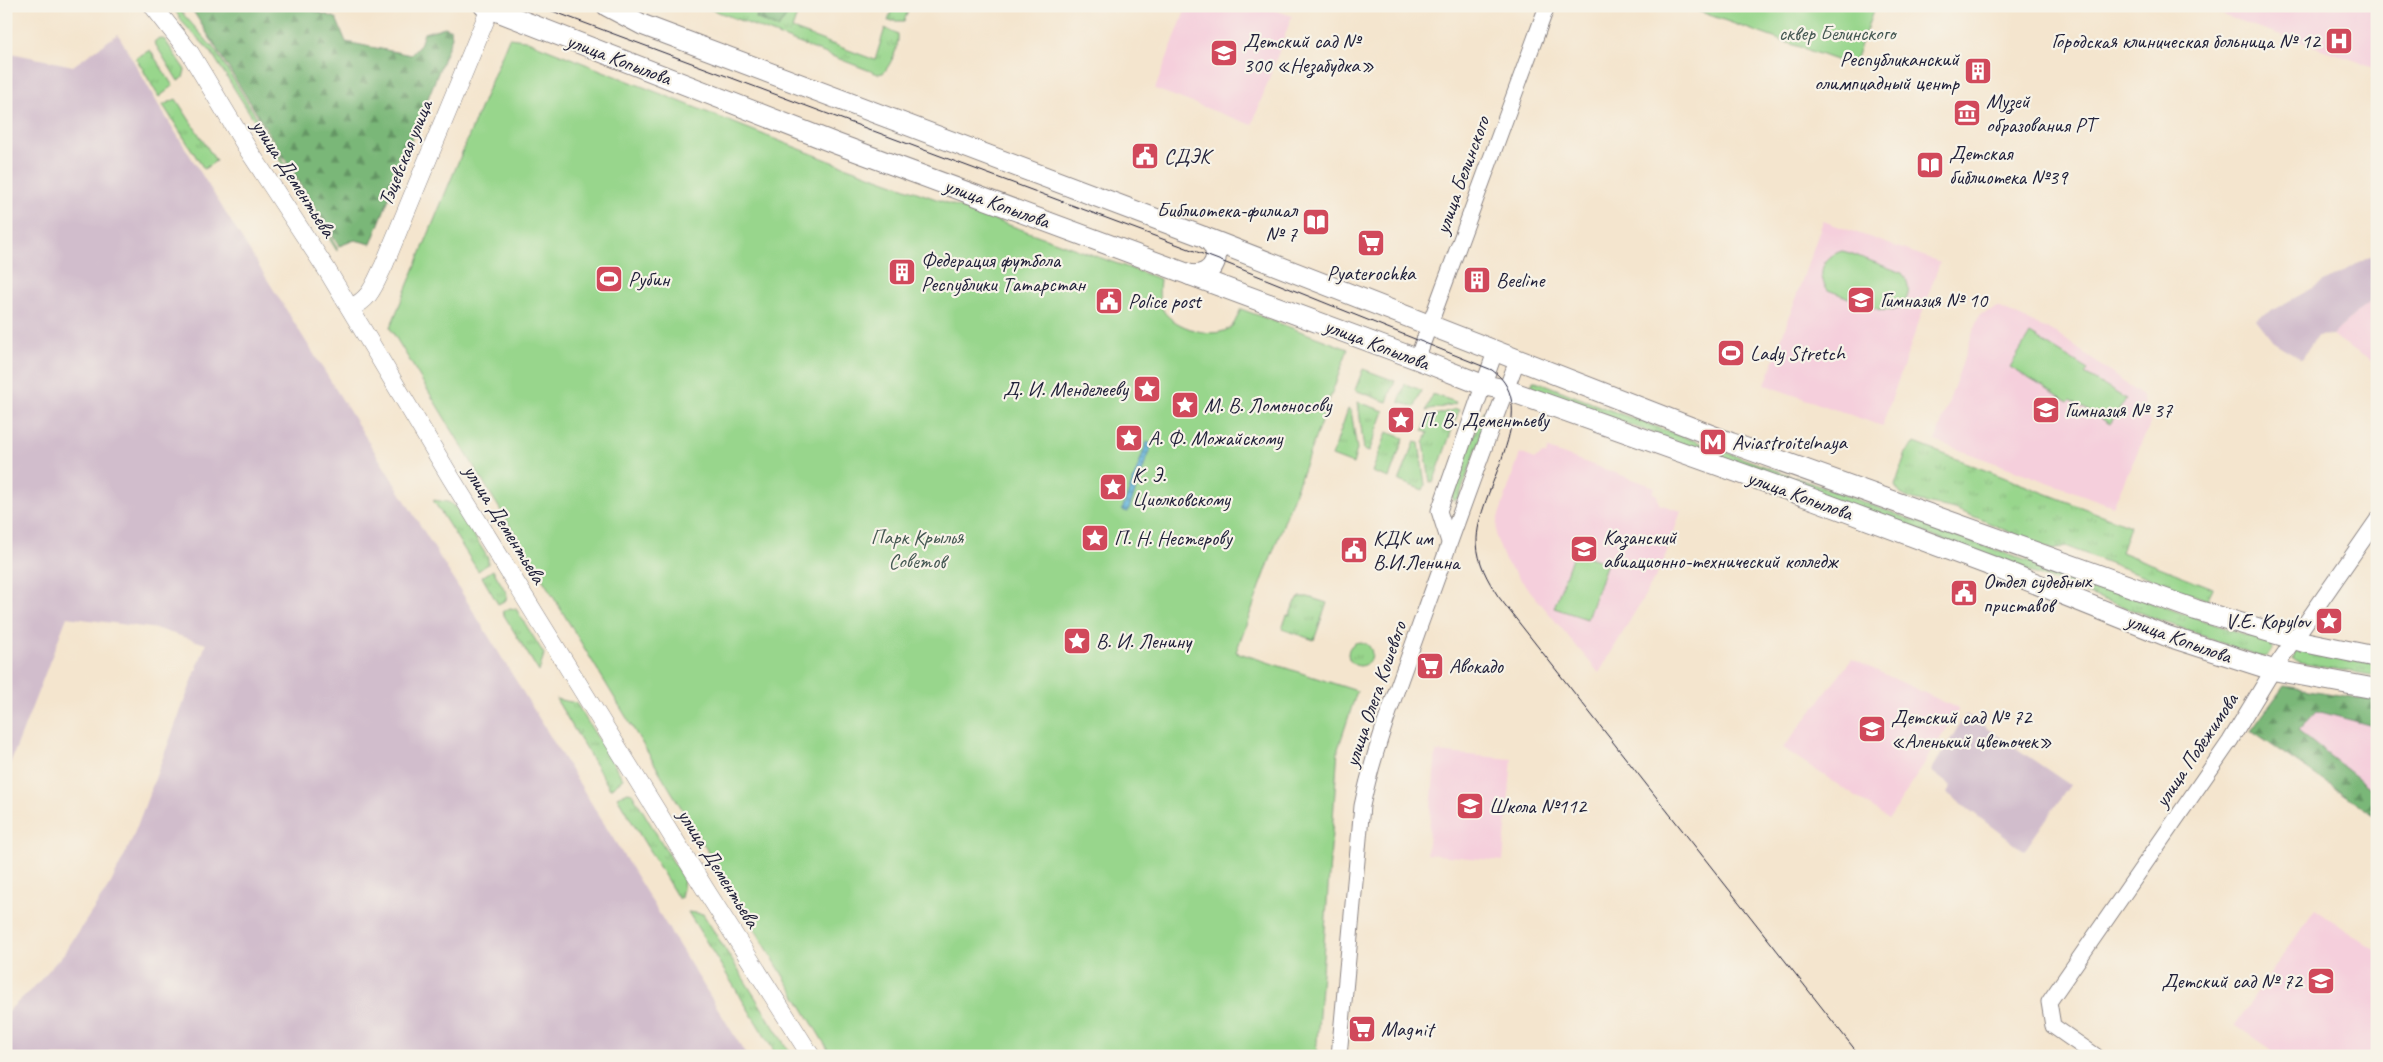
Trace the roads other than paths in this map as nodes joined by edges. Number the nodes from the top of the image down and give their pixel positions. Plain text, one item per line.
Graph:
1 (607, 6) edge
2 (1547, 6) edge
3 (488, 7) edge
4 (158, 9) edge
5 (1204, 237) junction
6 (1190, 275) junction
7 (350, 308) junction
8 (1429, 324) junction
9 (1494, 352) junction
10 (1417, 358) junction
11 (1517, 361) junction
12 (1483, 385) junction
13 (1506, 389) junction
14 (2377, 520) edge
15 (1450, 542) junction
16 (2294, 639) junction
17 (2377, 657) edge
18 (2273, 670) junction
19 (2377, 689) edge
20 (811, 1056) edge
21 (1339, 1056) edge
22 (2096, 1056) edge

1 - 5 main road, улица Копылова
2 - 8 street, улица Белинского
3 - 6 main road, улица Копылова
3 - 7 main road, Тэцевская улица
4 - 7 main road, улица Дементьева
5 - 6 main road
5 - 8 main road, улица Копылова
6 - 10 main road, улица Копылова
7 - 20 main road, улица Дементьева
8 - 9 main road, улица Копылова
8 - 10 street, улица Белинского
9 - 11 main road, улица Копылова
9 - 12 street
10 - 12 main road, улица Копылова
11 - 13 street, улица Олега Кошевого
11 - 16 main road, улица Копылова
12 - 13 main road, улица Копылова
12 - 15 street
13 - 15 street, улица Олега Кошевого
13 - 18 main road, улица Копылова
14 - 16 street, улица Побежимова
15 - 21 street, улица Олега Кошевого
16 - 17 main road, улица Копылова
16 - 18 street, улица Побежимова
18 - 19 main road, улица Копылова
18 - 22 street, улица Побежимова

